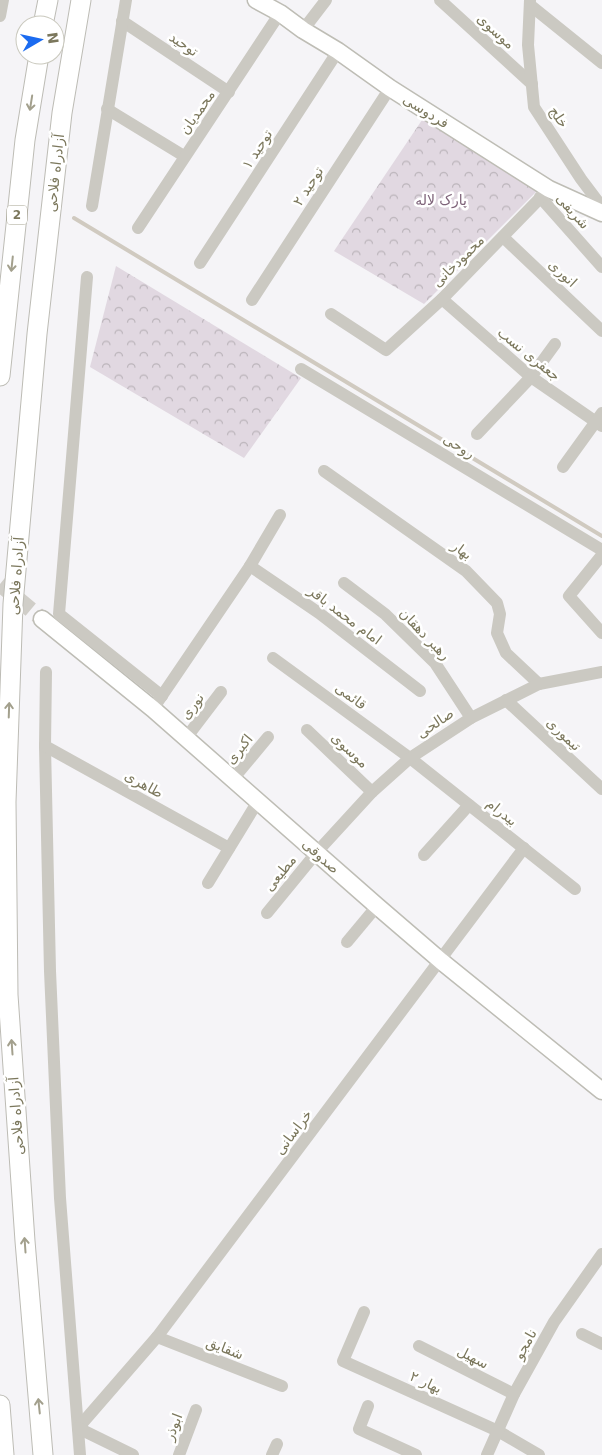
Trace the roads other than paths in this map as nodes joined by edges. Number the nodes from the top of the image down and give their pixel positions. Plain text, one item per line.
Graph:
1 (3, 0) edge
2 (48, 0) edge
3 (81, 0) edge
4 (126, 0) edge
5 (256, 0) edge
6 (326, 0) edge
7 (440, 0) edge
8 (530, 2) edge
9 (280, 13) junction
10 (45, 15) edge
11 (0, 16) edge
12 (122, 21) junction
13 (303, 30) junction
14 (338, 52) junction
15 (602, 64) edge
16 (36, 65) edge
17 (532, 84) junction
18 (390, 88) junction
19 (229, 92) junction
20 (107, 109) junction
21 (184, 156) junction
22 (545, 193) junction
23 (92, 206) dead end
24 (602, 207) edge
25 (602, 213) edge
26 (138, 228) dead end
27 (503, 237) junction
28 (200, 263) dead end
29 (602, 267) edge
30 (87, 277) dead end
31 (442, 298) junction
32 (252, 300) dead end
33 (331, 314) dead end
34 (602, 332) edge
35 (555, 344) dead end
36 (301, 369) dead end
37 (0, 376) edge
38 (530, 377) junction
39 (600, 420) edge
40 (477, 434) dead end
41 (563, 467) dead end
42 (324, 471) dead end
43 (280, 516) dead end
44 (602, 550) edge
45 (602, 555) edge
46 (250, 566) junction
47 (344, 584) dead end
48 (42, 618) tunnel mouth
49 (602, 633) edge
50 (273, 658) dead end
51 (46, 672) dead end
52 (602, 672) edge
53 (539, 684) junction
54 (420, 691) dead end
55 (221, 692) dead end
56 (506, 700) junction
57 (157, 703) junction
58 (471, 718) junction
59 (307, 730) dead end
60 (268, 737) dead end
61 (186, 738) junction
62 (44, 746) junction
63 (410, 758) junction
64 (233, 779) junction
65 (602, 789) edge
66 (372, 792) junction
67 (258, 801) junction
68 (469, 805) junction
69 (229, 848) junction
70 (524, 848) junction
71 (317, 852) junction
72 (424, 855) dead end
73 (208, 882) dead end
74 (576, 889) dead end
75 (377, 906) junction
76 (266, 913) dead end
77 (347, 942) dead end
78 (441, 961) junction
79 (602, 1091) edge
80 (600, 1259) edge
81 (364, 1312) dead end
82 (582, 1334) dead end
83 (157, 1337) junction
84 (602, 1344) edge
85 (419, 1346) dead end
86 (282, 1386) dead end
87 (514, 1394) junction
88 (0, 1404) edge
89 (368, 1406) dead end
90 (196, 1410) dead end
91 (78, 1428) junction
92 (498, 1432) junction
93 (4, 1455) edge
94 (43, 1455) edge
95 (80, 1455) edge
96 (133, 1455) edge
97 (179, 1455) edge
98 (416, 1455) edge
99 (487, 1455) edge
100 (538, 1455) edge

1 - 11 street
2 - 10 highway
94 -> 3 highway, آزادراه فلاحی
4 - 12 street
5 - 9 main road, فردوسی
6 - 13 street
7 - 17 street, موسوی
8 - 15 street
8 - 17 street, خلج
9 - 13 main road, فردوسی
9 - 19 street, محمدیان
12 - 19 street, توحید
12 - 20 street
13 - 14 main road, فردوسی
14 - 18 main road, فردوسی
14 - 28 street, توحید ۱
16 -> 37 highway, 2
17 - 24 street, خلج
18 - 22 main road, فردوسی
18 - 32 street, توحید ۲
19 - 21 street, محمدیان
20 - 21 street
20 - 23 street
21 - 26 street, محمدیان
22 - 25 main road, فردوسی
22 - 27 street, محمودخانی
22 - 29 street, شریفی
27 - 31 street, محمودخانی
27 - 34 street, انوری
30 - 57 street
31 - 33 street, محمودخانی
31 - 38 street, جعفری نسب
35 - 38 street
36 - 44 street, روحی
38 - 39 street, جعفری نسب
38 - 40 street
39 - 41 street
42 - 53 street, بهار
43 - 46 street
45 - 49 street
46 - 54 street, امام محمد باقر
46 - 57 street
47 - 58 street, رهبر دهقان
48 - 57 main road, صدوقی
50 - 63 street, قائمی
51 - 62 street
52 - 53 street, صالحی
53 - 56 street, صالحی
55 - 61 street, نوری
56 - 58 street, صالحی
56 - 65 street, تیموری
57 - 61 main road, صدوقی
58 - 63 street, صالحی
59 - 66 street, موسوی
60 - 64 street, اکبری
61 - 64 main road, صدوقی
62 - 69 street, طاهری
62 - 91 street
63 - 66 street, صالحی
63 - 68 street, بیدرام
64 - 67 main road, صدوقی
66 - 71 street, صالحی
67 - 69 street
67 - 71 main road, صدوقی
68 - 70 street, بیدرام
68 - 72 street
69 - 73 street
70 - 74 street, بیدرام
70 - 78 street, خراسانی
71 - 75 main road, صدوقی
71 - 76 street, مطیعی
75 - 77 street
75 - 78 main road, صدوقی
78 - 79 main road, صدوقی
78 - 83 street, خراسانی
80 - 87 street, نامجو
81 - 92 street, بهار ۲
82 - 84 street
83 - 86 street, شقایق
83 - 91 street, خراسانی
85 - 87 street, سهیل
87 - 92 street, نامجو
88 - 93 highway
89 - 98 street
90 - 97 street, ابوذر
91 - 95 street
91 - 96 street
92 - 99 street, نامجو
92 - 100 street, بهار ۲

